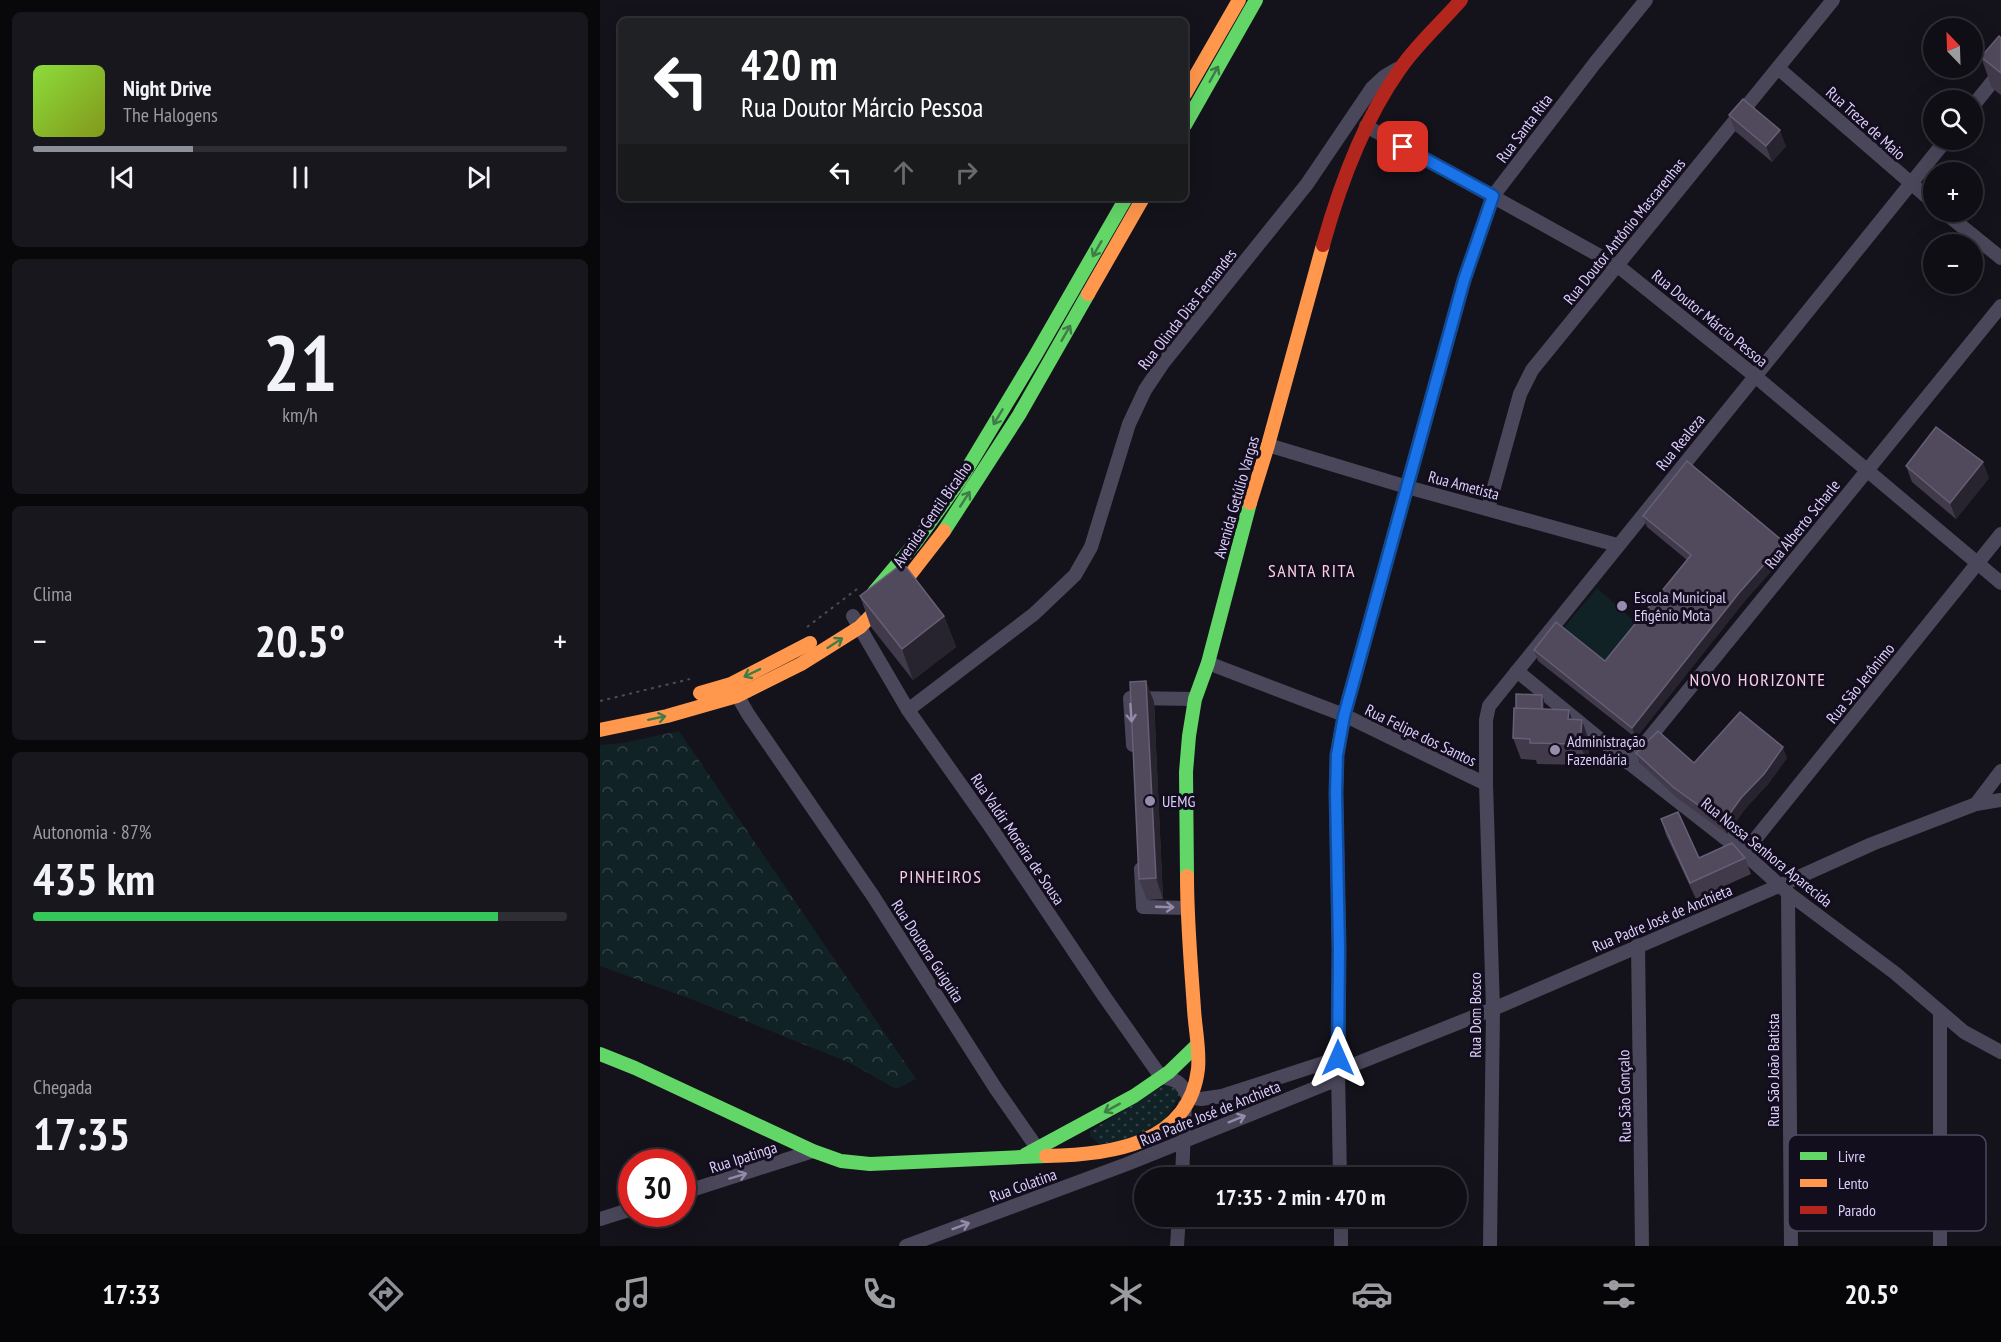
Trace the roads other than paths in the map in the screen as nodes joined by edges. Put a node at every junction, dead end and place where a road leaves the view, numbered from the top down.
1 (1239, 0) edge
2 (1256, 0) edge
3 (1461, 0) edge
4 (1646, 0) edge
5 (1833, 0) edge
6 (1400, 68) junction
7 (1778, 68) junction
8 (2001, 72) edge
9 (1188, 89) edge
10 (1983, 94) edge
11 (1359, 105) junction
12 (1188, 120) edge
13 (1369, 120) junction
14 (1938, 150) edge
15 (1910, 184) junction
16 (1923, 194) edge
17 (1493, 196) junction
18 (1124, 201) edge
19 (1141, 201) edge
20 (1956, 222) edge
21 (2001, 258) edge
22 (1618, 266) junction
23 (2001, 306) edge
24 (1755, 376) junction
25 (1268, 445) junction
26 (1866, 470) junction
27 (1407, 487) junction
28 (1488, 509) junction
29 (2001, 534) edge
30 (1617, 545) junction
31 (1979, 563) junction
32 (2001, 583) edge
33 (860, 613) junction
34 (1208, 663) junction
35 (1517, 671) junction
36 (734, 690) junction
37 (1195, 699) junction
38 (908, 710) junction
39 (1344, 716) junction
40 (600, 717) edge
41 (600, 730) edge
42 (1134, 756) edge
43 (1629, 763) junction
44 (2001, 771) edge
45 (1486, 784) junction
46 (2001, 800) edge
47 (1976, 804) junction
48 (1744, 853) junction
49 (1140, 860) edge
50 (1784, 889) junction
51 (1187, 908) junction
52 (1638, 945) junction
53 (1493, 1010) junction
54 (1940, 1012) junction
55 (1197, 1045) junction
56 (2001, 1052) edge
57 (602, 1056) edge
58 (1338, 1069) junction
59 (1161, 1077) junction
60 (1186, 1100) junction
61 (1082, 1125) junction
62 (1789, 1135) edge
63 (1940, 1135) edge
64 (1183, 1141) junction
65 (813, 1151) junction
66 (1041, 1151) junction
67 (1099, 1153) junction
68 (1127, 1164) junction
69 (1182, 1167) edge
70 (1340, 1167) edge
71 (696, 1189) edge
72 (618, 1213) edge
73 (600, 1219) edge
74 (1178, 1227) edge
75 (1341, 1227) edge
76 (1791, 1231) edge
77 (906, 1246) edge
78 (1177, 1246) edge
79 (1341, 1246) edge
80 (1490, 1246) edge
81 (1642, 1246) edge
82 (1791, 1246) edge

1 - 9 street
12 -> 2 street
3 - 6 street, Avenida Getúlio Vargas
4 - 17 street, Rua Santa Rita
5 - 7 street, Rua Doutor Antônio Mascarenhas
6 - 11 street, Rua Olinda Dias Fernandes
6 - 13 street, Avenida Getúlio Vargas
7 - 15 street, Rua Treze de Maio
7 - 22 street, Rua Doutor Antônio Mascarenhas
8 - 10 street
11 - 13 street, Rua Doutor Márcio Pessoa
11 - 38 street, Rua Olinda Dias Fernandes
13 - 17 street, Rua Doutor Márcio Pessoa
13 - 25 street, Avenida Getúlio Vargas
14 - 15 street, Rua Realeza
15 - 16 street, Rua Treze de Maio
15 - 24 street, Rua Realeza
17 - 22 street, Rua Doutor Márcio Pessoa
17 - 27 street, Rua Santa Rita
18 -> 33 street, Avenida Gentil Bicalho
33 -> 19 street, Avenida Gentil Bicalho
20 - 21 street
22 - 24 street, Rua Doutor Márcio Pessoa
22 - 28 street, Rua Doutor Antônio Mascarenhas
23 - 26 street, Rua Alberto Scharle
24 - 26 street, Rua Doutor Márcio Pessoa
24 - 30 street, Rua Realeza
25 - 27 street, Rua Ametista
25 - 34 street, Avenida Getúlio Vargas
26 - 31 street, Rua Doutor Márcio Pessoa
26 - 43 street, Rua Alberto Scharle
27 - 28 street, Rua Ametista
27 - 39 street, Rua Santa Rita
28 - 30 street, Rua Ametista
29 - 31 street, Rua São Jerônimo
30 - 35 street, Rua Realeza
31 - 32 street, Rua Doutor Márcio Pessoa
31 - 48 street, Rua São Jerônimo
33 - 36 street, Avenida Gentil Bicalho
33 - 38 street, Rua Valdir Moreira de Sousa
34 - 37 street, Avenida Getúlio Vargas
34 - 39 street, Rua Felipe dos Santos
35 - 43 street, Rua Nossa Senhora Aparecida
35 - 45 street, Rua Realeza
36 - 40 street, Avenida Gentil Bicalho
41 -> 36 street, Avenida Gentil Bicalho
36 - 66 street, Rua Doutora Guiguita
37 -> 42 street
37 - 51 street, Avenida Getúlio Vargas
38 - 59 street, Rua Valdir Moreira de Sousa
39 - 45 street, Rua Felipe dos Santos
39 - 58 street, Rua Santa Rita
43 - 48 street, Rua Nossa Senhora Aparecida
44 - 47 street
45 - 53 street, Rua Dom Bosco
46 - 47 street, Rua Padre José de Anchieta
47 - 50 street, Rua Padre José de Anchieta
48 - 50 street, Rua Nossa Senhora Aparecida
49 -> 51 street
50 - 52 street, Rua Padre José de Anchieta
50 - 54 street, Rua Nossa Senhora Aparecida
50 - 62 street, Rua São João Batista
51 - 55 street, Avenida Getúlio Vargas
52 - 53 street, Rua Padre José de Anchieta
52 - 81 street, Rua São Gonçalo
53 - 58 street, Rua Padre José de Anchieta
53 - 80 street, Rua Dom Bosco
54 - 56 street, Rua Nossa Senhora Aparecida
54 - 63 street
55 - 59 street
55 - 60 street, Avenida Getúlio Vargas
57 - 65 street
58 - 60 street, Rua Padre José de Anchieta
64 -> 58 street, Rua Padre José de Anchieta
58 - 70 street, Rua Santa Rita
59 - 60 street
59 -> 61 street
60 - 64 street
60 - 67 street
61 - 66 street
61 - 67 street
64 - 68 street, Rua Padre José de Anchieta
64 - 69 street
65 - 66 street
71 -> 65 street, Rua Ipatinga
66 - 67 street
67 - 68 street
77 -> 68 street, Rua Colatina
72 - 73 street
74 - 78 street
75 - 79 street
76 - 82 street, Rua São João Batista

